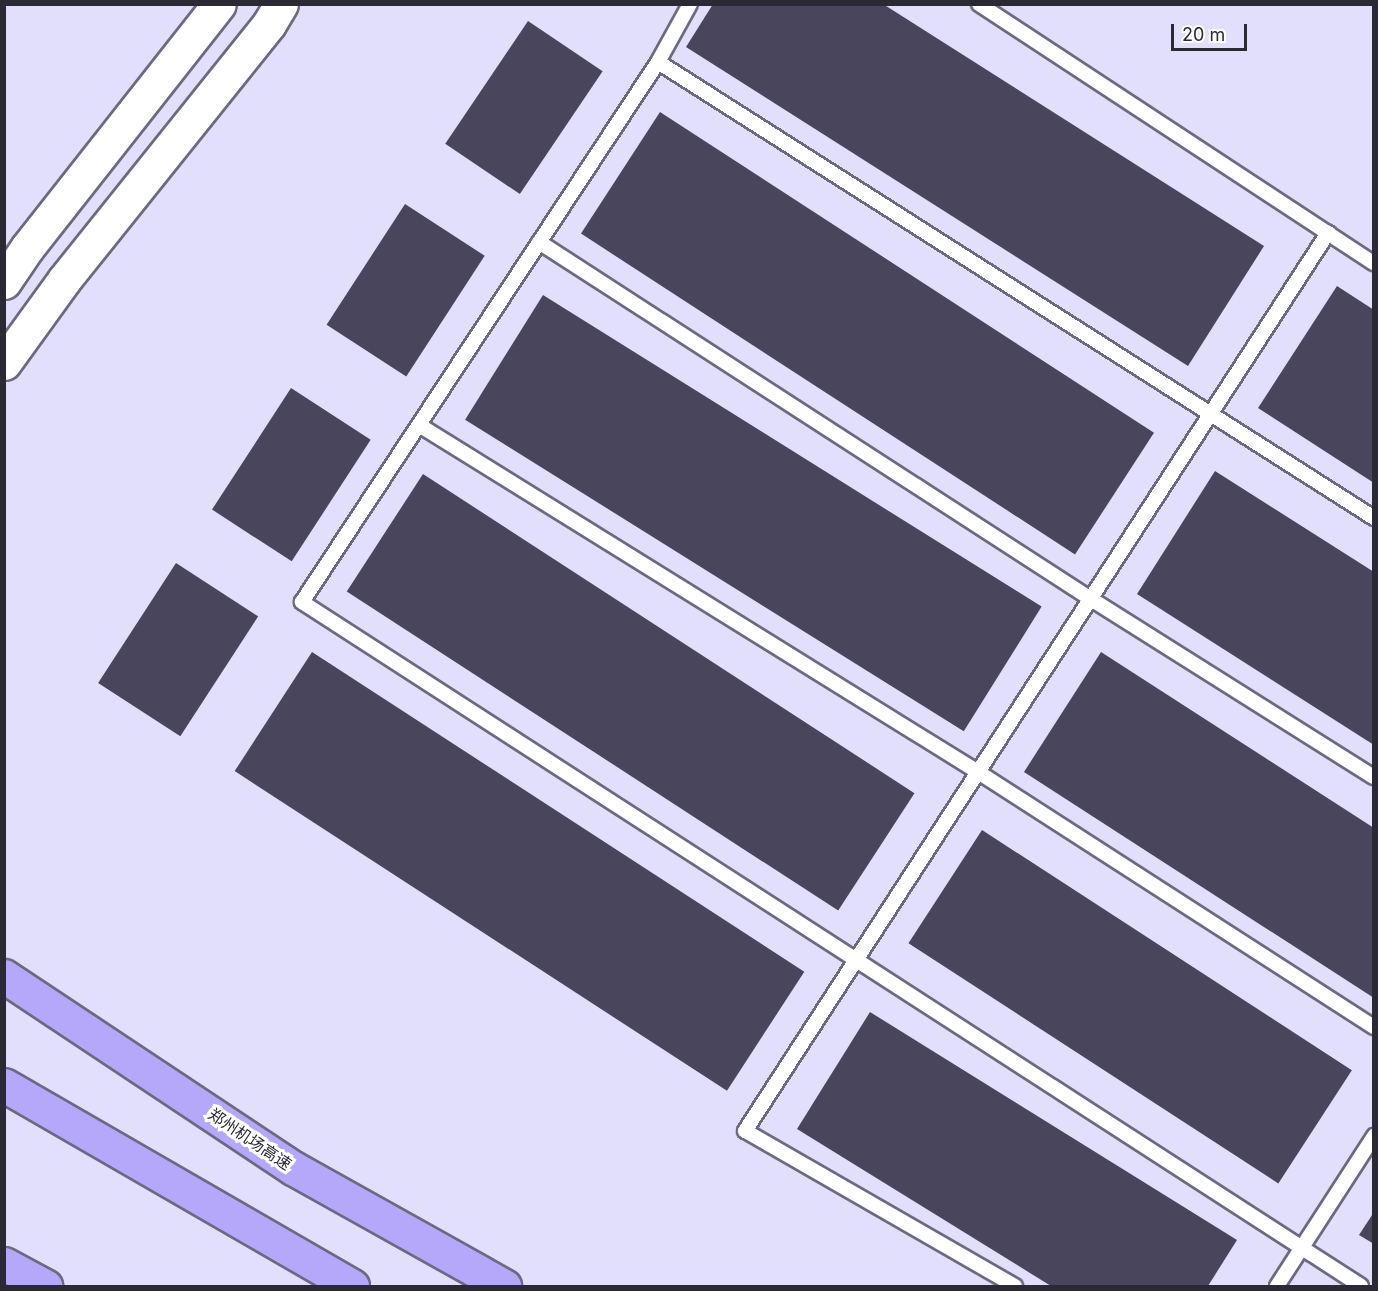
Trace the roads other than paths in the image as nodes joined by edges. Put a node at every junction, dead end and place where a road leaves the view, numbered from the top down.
1 (219, 4) edge
2 (281, 4) edge
3 (690, 4) edge
4 (979, 4) edge
5 (658, 62) junction
6 (1328, 233) junction
7 (539, 242) junction
8 (1374, 263) edge
9 (4, 282) edge
10 (4, 363) edge
11 (1211, 414) junction
12 (419, 425) junction
13 (1374, 518) edge
14 (1091, 598) junction
15 (978, 772) junction
16 (1374, 777) edge
17 (856, 960) junction
18 (4, 976) edge
19 (1374, 1027) edge
20 (4, 1085) edge
21 (1374, 1136) edge
22 (1302, 1248) junction
23 (4, 1264) edge
24 (45, 1287) edge
25 (352, 1287) edge
26 (504, 1287) edge
27 (1015, 1287) edge
28 (1276, 1287) edge
29 (1361, 1287) edge

1 - 9 street
2 - 10 street
3 - 5 lane
4 - 6 lane
5 - 7 lane
5 - 11 lane
6 - 8 lane
6 - 11 lane
7 - 12 lane
7 - 14 lane
11 - 13 lane
11 - 14 lane
12 - 15 lane
12 - 17 lane
14 - 15 lane
14 - 16 lane
15 - 17 lane
15 - 19 lane
17 - 22 lane
17 - 27 lane
18 - 26 highway, 郑州机场高速
20 - 25 highway
21 - 22 lane
22 - 28 lane
22 - 29 lane
23 - 24 highway

